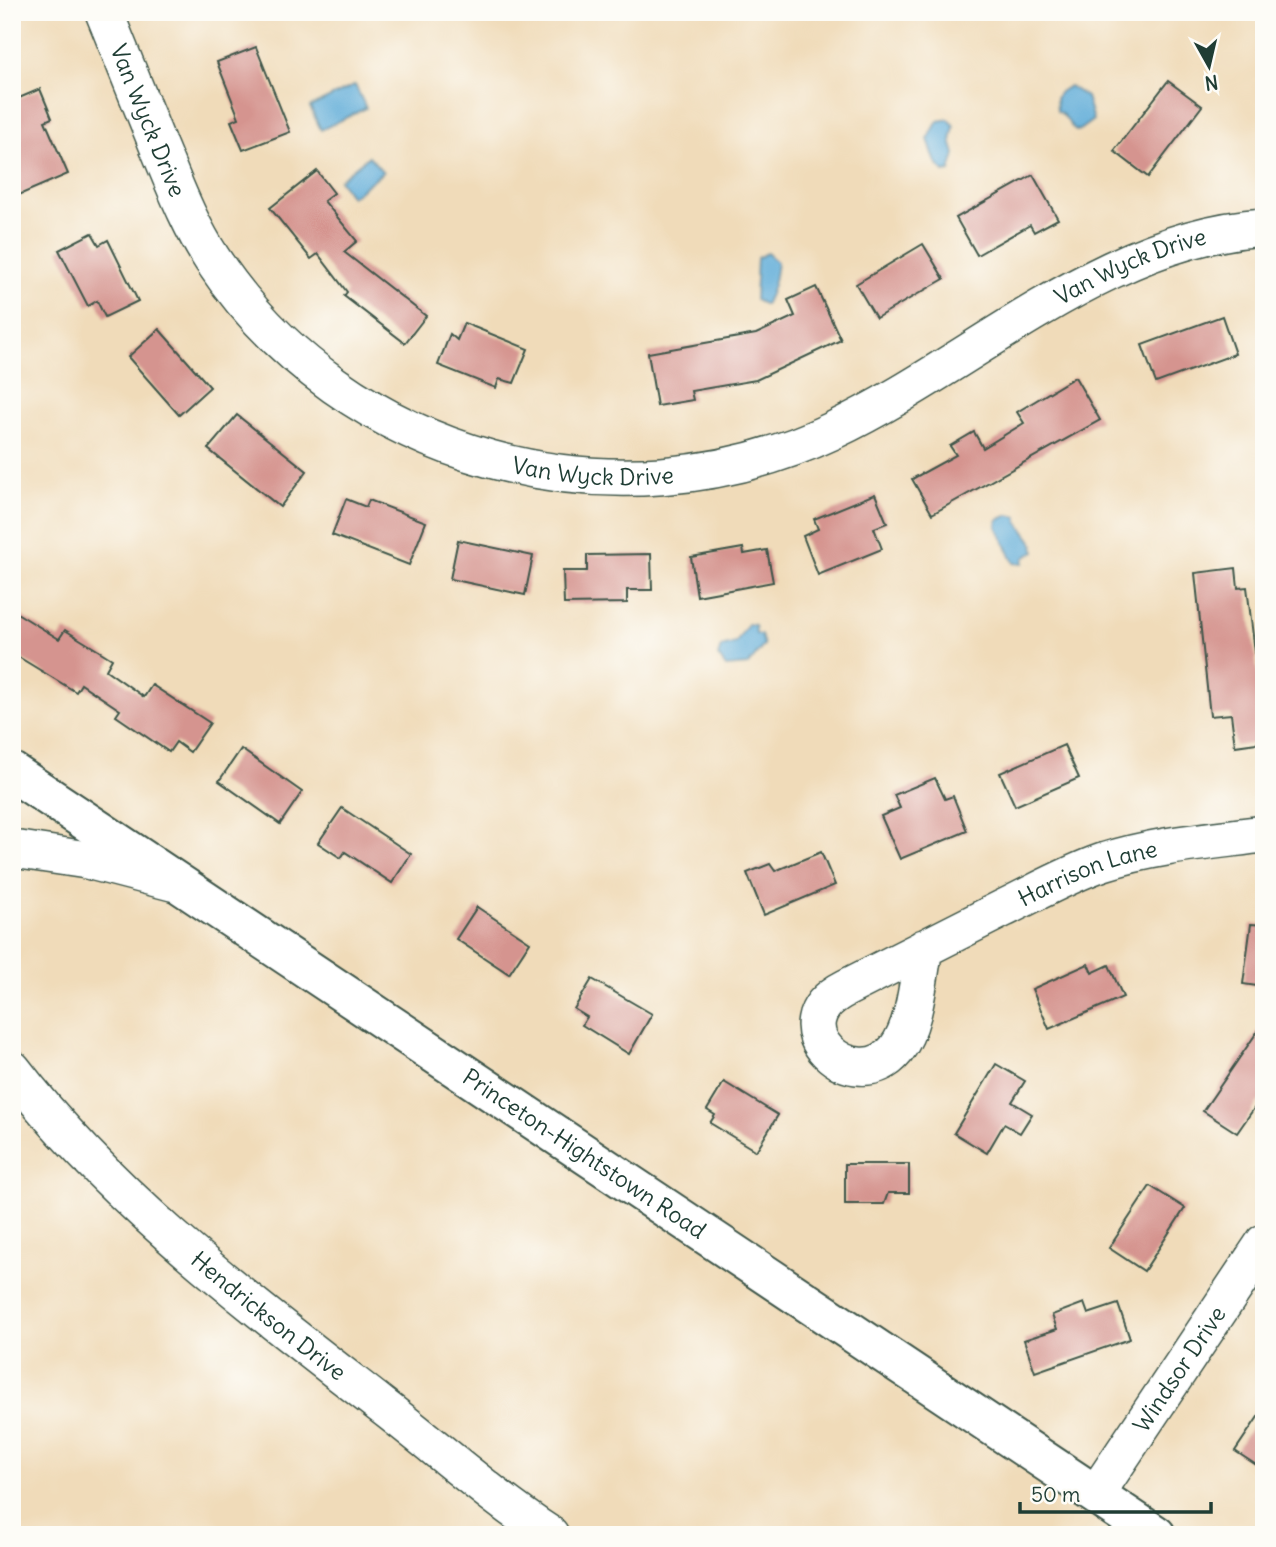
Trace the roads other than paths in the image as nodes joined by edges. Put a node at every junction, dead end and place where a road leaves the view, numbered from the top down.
1 (104, 12) edge
2 (1264, 227) edge
3 (13, 773) edge
4 (1264, 834) edge
5 (12, 852) edge
6 (173, 882) junction
7 (924, 948) dead end
8 (12, 1069) edge
9 (1264, 1243) edge
10 (1096, 1494) junction
11 (550, 1535) edge
12 (1156, 1535) edge

1 - 2 street, Van Wyck Drive
3 - 6 main road, Princeton-Hightstown Road
4 - 7 street, Harrison Lane
5 - 6 street
6 - 10 main road, Princeton-Hightstown Road
8 - 11 street, Hendrickson Drive
9 - 10 street, Windsor Drive
10 - 12 main road, Princeton-Hightstown Road

